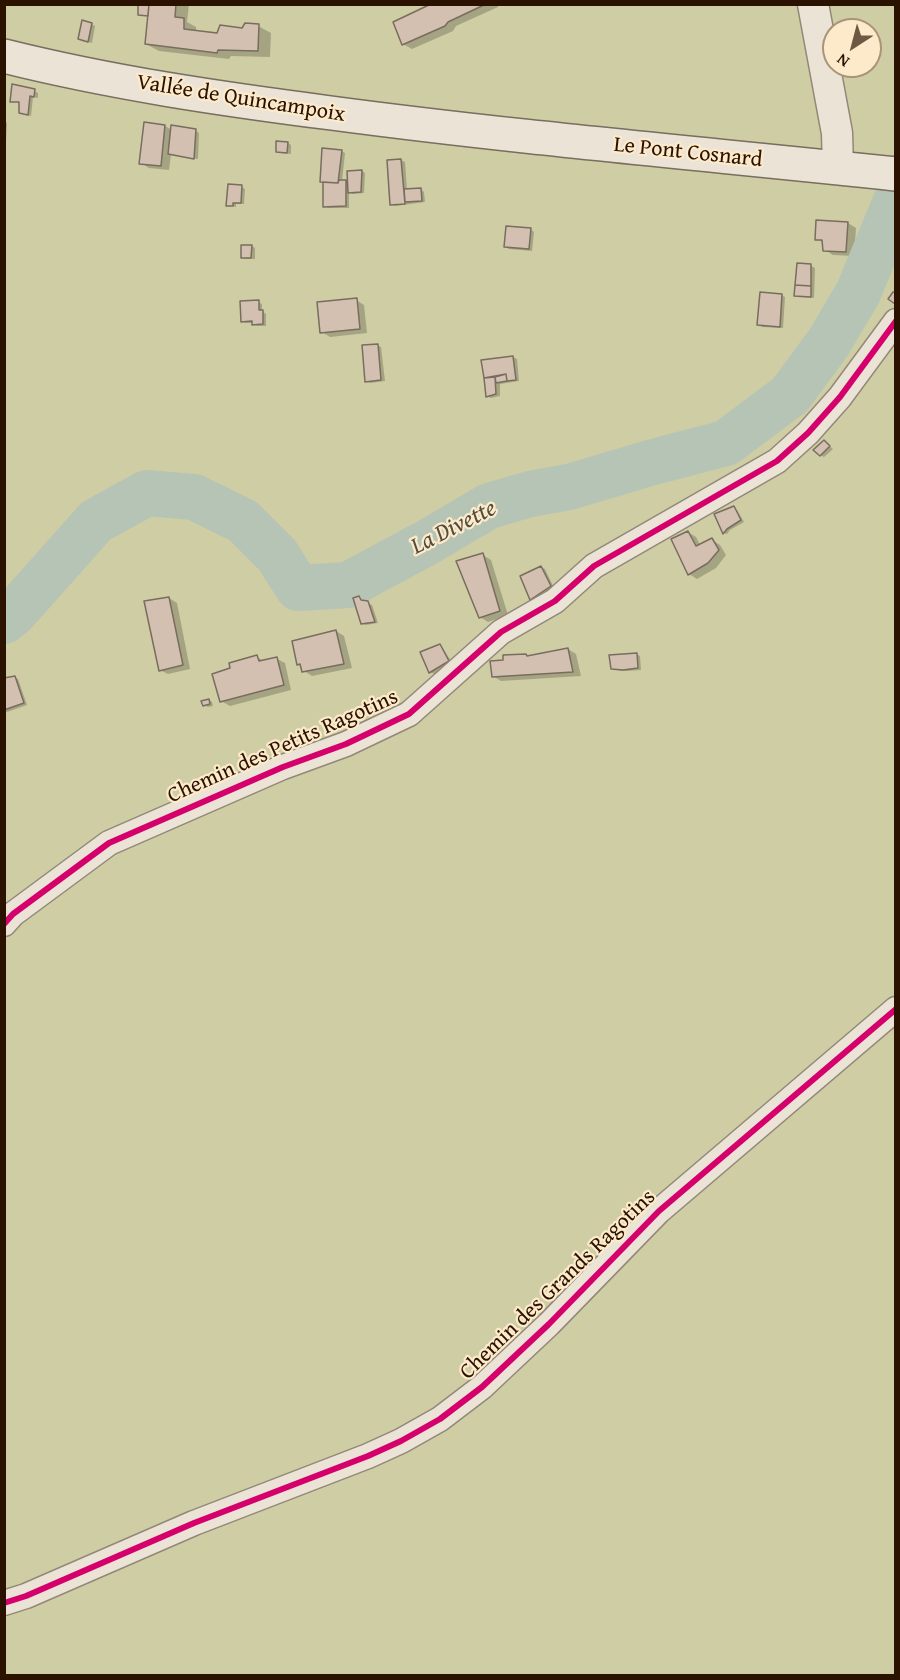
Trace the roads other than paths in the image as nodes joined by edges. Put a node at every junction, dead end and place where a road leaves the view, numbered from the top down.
1 (813, 4) edge
2 (4, 56) edge
3 (480, 132) joint
4 (838, 168) junction
5 (893, 174) edge
6 (896, 321) edge
7 (4, 924) edge
8 (896, 1009) edge
9 (4, 1603) edge

1 - 4 street
2 - 3 main road, Vallée de Quincampoix
3 - 4 main road, Le Pont Cosnard
4 - 5 main road, Le Pont Cosnard
6 - 7 street, Chemin des Petits Ragotins
8 - 9 street, Chemin des Grands Ragotins

